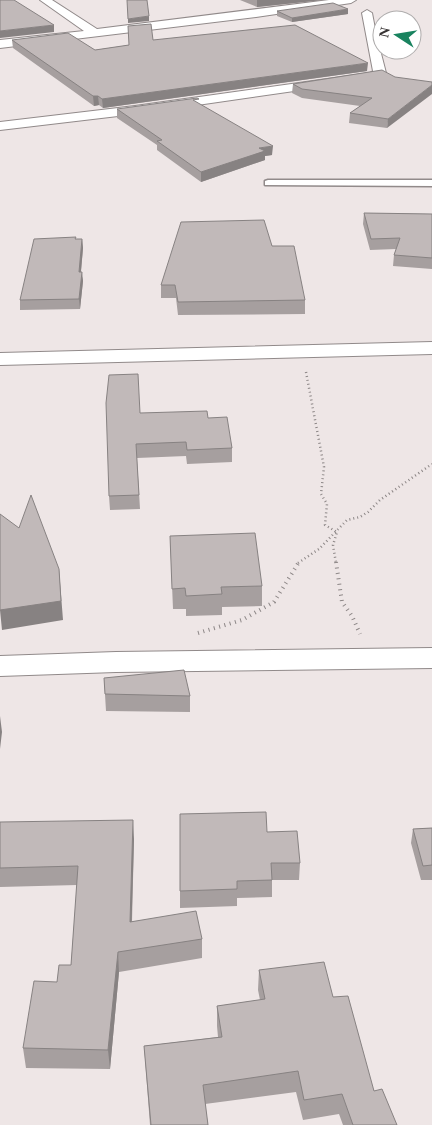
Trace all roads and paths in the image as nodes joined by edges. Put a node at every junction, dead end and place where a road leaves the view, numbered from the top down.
1 (45, 0) edge
2 (351, 0) edge
3 (368, 14) dead end
4 (95, 33) junction
5 (0, 44) edge
6 (0, 126) edge
7 (268, 183) dead end
8 (432, 184) edge
9 (432, 348) edge
10 (305, 352) junction
11 (0, 359) edge
12 (432, 464) edge
13 (337, 532) junction
14 (194, 635) dead end
15 (432, 658) edge
16 (354, 659) junction
17 (0, 666) edge

1 - 4 street
2 - 4 street
3 - 6 street
4 - 5 street
7 - 8 lane
9 - 10 street
10 - 11 street
10 - 13 path
12 - 13 path
13 - 14 path
13 - 16 path
15 - 16 street
16 - 17 street

